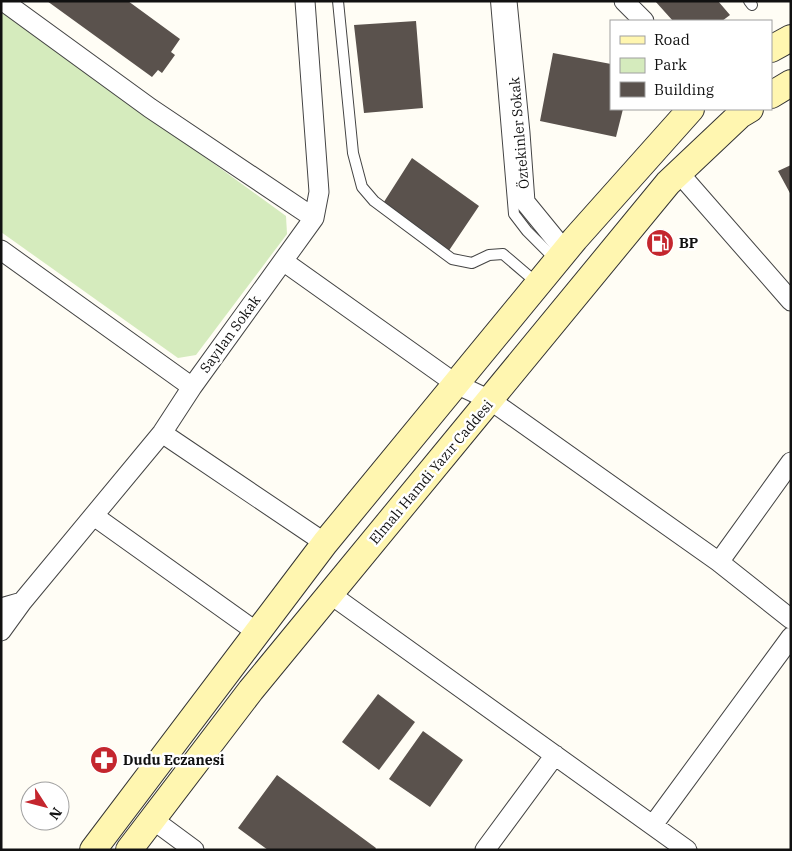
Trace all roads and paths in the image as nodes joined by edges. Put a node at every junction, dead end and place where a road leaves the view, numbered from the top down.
1 (305, 1) edge
2 (338, 1) edge
3 (496, 1) edge
4 (507, 1) edge
5 (624, 1) edge
6 (5, 2) edge
7 (643, 20) edge
8 (791, 38) edge
9 (772, 48) edge
10 (791, 83) edge
11 (772, 94) edge
12 (690, 110) edge
13 (748, 110) edge
14 (679, 173) junction
15 (314, 218) junction
16 (1, 250) edge
17 (561, 256) junction
18 (283, 262) junction
19 (538, 284) junction
20 (791, 301) edge
21 (456, 384) junction
22 (192, 387) junction
23 (490, 400) junction
24 (162, 433) junction
25 (791, 462) edge
26 (94, 516) junction
27 (325, 543) junction
28 (719, 562) junction
29 (330, 594) junction
30 (22, 602) junction
31 (1, 608) edge
32 (791, 619) edge
33 (1, 631) edge
34 (258, 633) junction
35 (791, 637) edge
36 (555, 756) junction
37 (152, 819) junction
38 (653, 826) junction
39 (93, 850) edge
40 (129, 850) edge
41 (194, 850) edge
42 (485, 850) edge
43 (686, 850) edge

1 - 15 street, Sayılan Sokak
2 - 19 lane
3 - 17 lane
4 - 17 street, Öztekinler Sokak
5 - 7 street
6 - 15 street
8 - 9 main road
10 - 11 main road
12 - 17 main road
13 - 14 main road, Elmalı Hamdi Yazır Caddesi
14 - 20 street
14 - 23 main road, Elmalı Hamdi Yazır Caddesi
15 - 18 street, Sayılan Sokak
16 - 22 street
17 - 19 main road
18 - 21 street
18 - 22 street, Sayılan Sokak
19 - 21 main road
21 - 23 street
21 - 27 main road
22 - 24 street, Sayılan Sokak
23 - 28 street
23 - 29 main road, Elmalı Hamdi Yazır Caddesi
24 - 26 street, Sayılan Sokak
24 - 27 street
25 - 28 street
26 - 30 street, Sayılan Sokak
26 - 34 street
27 - 34 main road
28 - 32 street
29 - 36 street
29 - 37 main road, Elmalı Hamdi Yazır Caddesi
30 - 31 street
30 - 33 street, Sayılan Sokak
34 - 39 main road
35 - 38 street
36 - 38 street
36 - 42 street
37 - 40 main road, Elmalı Hamdi Yazır Caddesi
37 - 41 street
38 - 43 street

